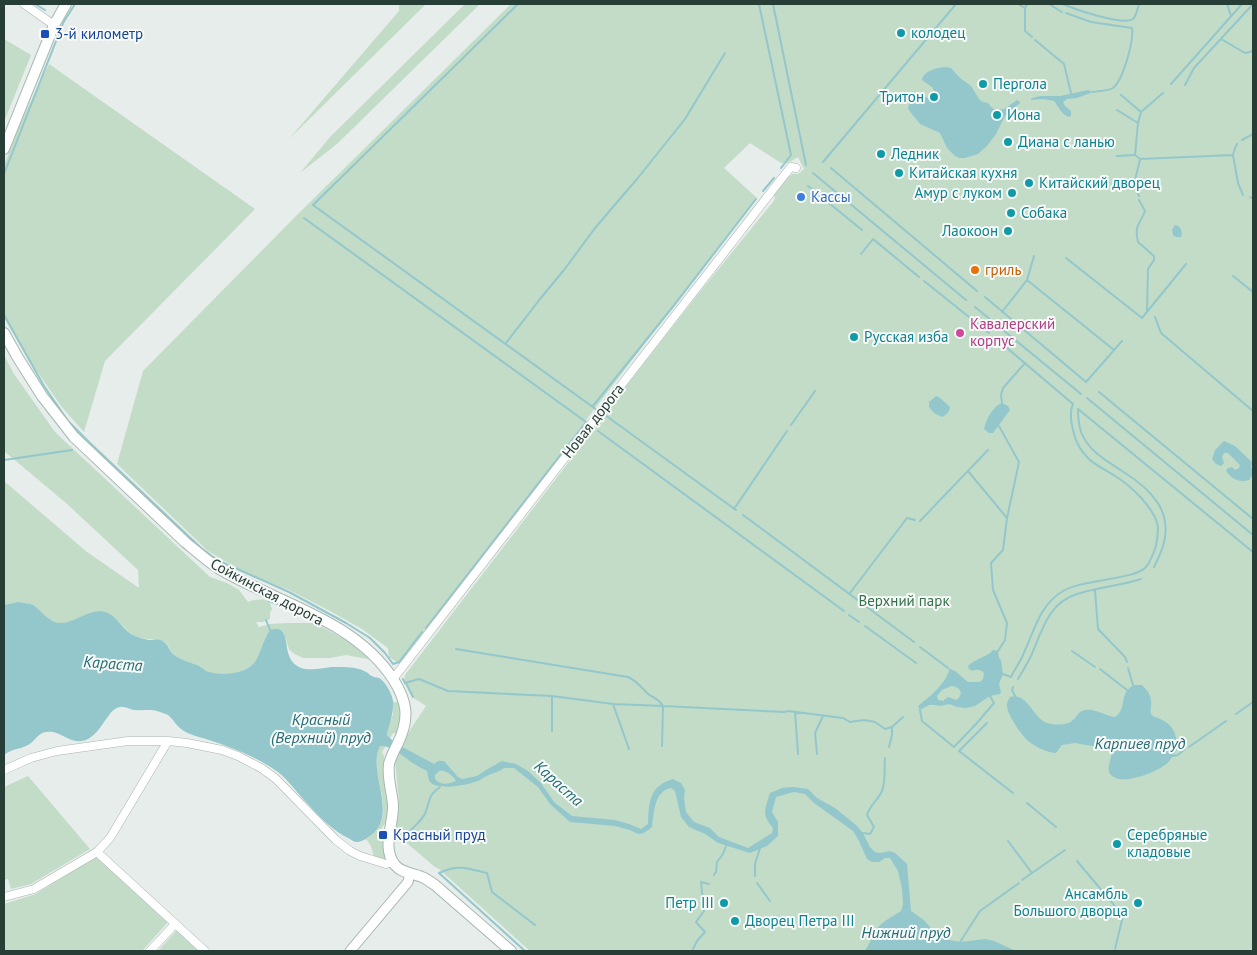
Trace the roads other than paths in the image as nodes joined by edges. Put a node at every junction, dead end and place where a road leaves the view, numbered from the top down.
1 (24, 4) edge
2 (66, 4) edge
3 (54, 25) junction
4 (4, 149) edge
5 (796, 168) dead end
6 (4, 333) edge
7 (393, 679) junction
8 (168, 741) junction
9 (4, 770) edge
10 (97, 852) junction
11 (393, 862) junction
12 (410, 873) junction
13 (4, 897) edge
14 (175, 924) junction
15 (150, 951) edge
16 (205, 951) edge
17 (350, 951) edge
18 (511, 951) edge

1 - 3 street
2 - 3 main road
3 - 4 main road
5 - 7 street, Новая дорога
6 - 7 main road, Сойкинская дорога
7 - 11 main road, Сойкинская дорога
8 - 9 street
8 - 10 street
8 - 11 street
10 - 13 street
10 - 14 street
11 - 12 main road
12 - 17 street
12 - 18 main road
14 - 15 street
14 - 16 street

